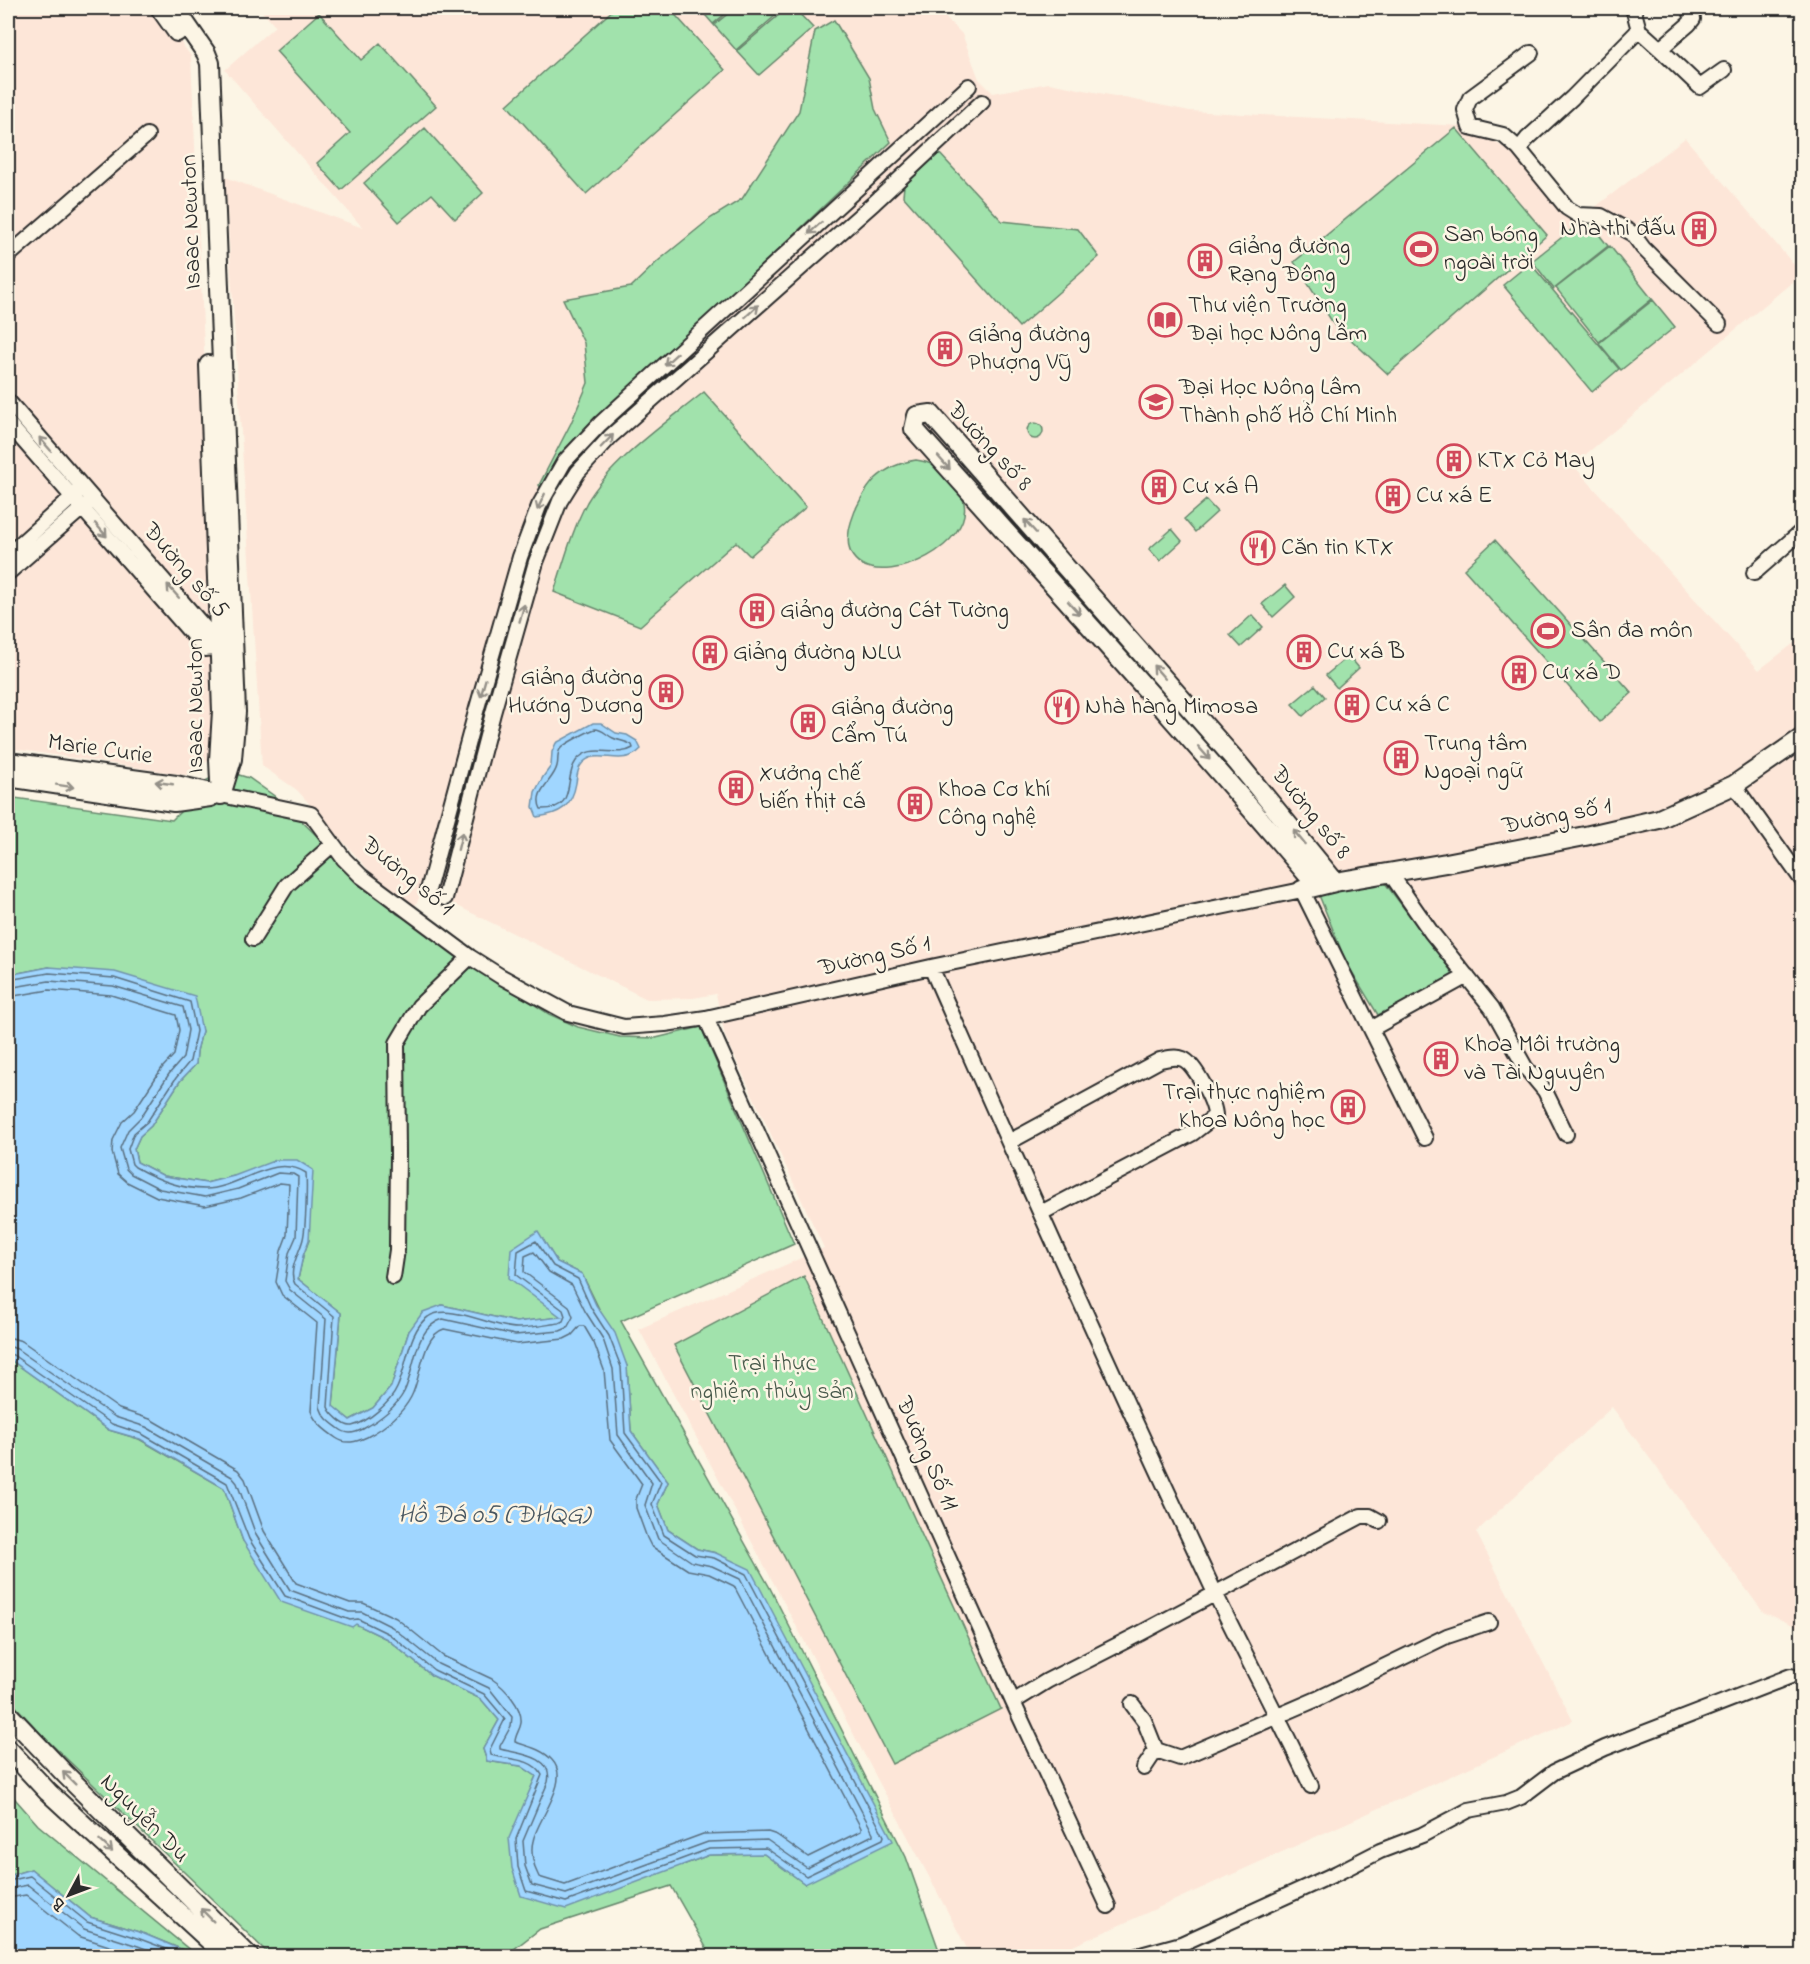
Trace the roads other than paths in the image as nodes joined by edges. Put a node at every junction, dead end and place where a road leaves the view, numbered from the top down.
1 (160, 8) edge
2 (175, 8) edge
3 (1633, 8) edge
4 (1689, 8) edge
5 (1640, 30) junction
6 (1660, 49) junction
7 (1531, 53) dead end
8 (1724, 70) dead end
9 (969, 86) dead end
10 (982, 102) dead end
11 (147, 135) dead end
12 (1519, 149) junction
13 (859, 189) junction
14 (874, 203) junction
15 (8, 256) edge
16 (1719, 324) dead end
17 (8, 401) edge
18 (8, 423) edge
19 (78, 492) junction
20 (87, 504) junction
21 (1803, 531) edge
22 (8, 555) edge
23 (8, 573) edge
24 (1754, 573) dead end
25 (1136, 646) junction
26 (1122, 660) junction
27 (1803, 738) edge
28 (8, 762) edge
29 (1237, 762) junction
30 (1224, 776) junction
31 (8, 777) edge
32 (1734, 785) junction
33 (221, 795) junction
34 (333, 844) junction
35 (1390, 873) junction
36 (1803, 880) edge
37 (1335, 882) junction
38 (1310, 888) junction
39 (428, 890) dead end
40 (445, 898) dead end
41 (253, 939) dead end
42 (470, 957) junction
43 (931, 967) junction
44 (1467, 976) junction
45 (706, 1018) junction
46 (1371, 1029) junction
47 (1566, 1134) dead end
48 (1425, 1138) dead end
49 (1009, 1142) junction
50 (1041, 1213) junction
51 (393, 1277) dead end
52 (1379, 1521) dead end
53 (1215, 1593) junction
54 (1489, 1622) dead end
55 (1791, 1676) dead end
56 (1013, 1702) junction
57 (1132, 1704) dead end
58 (8, 1714) edge
59 (1278, 1716) junction
60 (8, 1749) edge
61 (1156, 1750) junction
62 (1144, 1768) dead end
63 (1311, 1786) dead end
64 (1108, 1906) dead end
65 (226, 1956) edge
66 (249, 1956) edge
67 (1137, 1956) edge

1 - 33 street, Isaac Newton
2 - 33 street, Isaac Newton
3 - 5 street
4 - 6 street
5 - 6 street
5 - 12 street
6 - 8 street
7 - 12 street
9 - 13 street
10 - 14 street
11 - 15 street
12 - 16 street
13 - 14 street
13 -> 39 street
40 -> 14 street
19 -> 17 street, Đường số 5
18 - 19 street, Đường số 5
19 - 20 street, Đường số 5
19 - 22 street
20 -> 20 street, Đường số 5
20 - 23 street
21 - 24 street
25 - 26 street
25 -> 26 street, Đường số 8
29 -> 25 street, Đường số 8
26 -> 30 street, Đường số 8
27 - 32 street, Đường số 1
33 -> 28 street, Marie Curie
29 - 30 street
37 -> 29 street, Đường số 8
30 - 38 street, Đường số 8
31 -> 33 street, Marie Curie
32 - 35 street, Đường số 1
32 - 36 street
33 - 34 street, Đường số 1
34 - 41 street
34 - 42 street, Đường số 1
35 - 37 street, Đường số 1
35 - 44 street
37 - 38 street, Đường số 1
38 - 43 street, Đường Số 1
38 - 46 street
42 - 45 street, Đường Số 1
42 - 51 street
43 - 45 street, Đường Số 1
43 - 49 street
44 - 46 street
44 - 47 street
45 - 56 street, Đường Số 11
46 - 48 street
49 - 50 street
49 - 50 street
50 - 53 street
52 - 53 street
53 - 56 street
53 - 59 street
54 - 59 street
55 - 67 street
56 - 64 street, Đường Số 11
57 - 61 street
66 -> 58 street, Nguyễn Du
59 - 61 street
59 - 63 street
60 -> 65 street, Nguyễn Du
61 - 62 street

